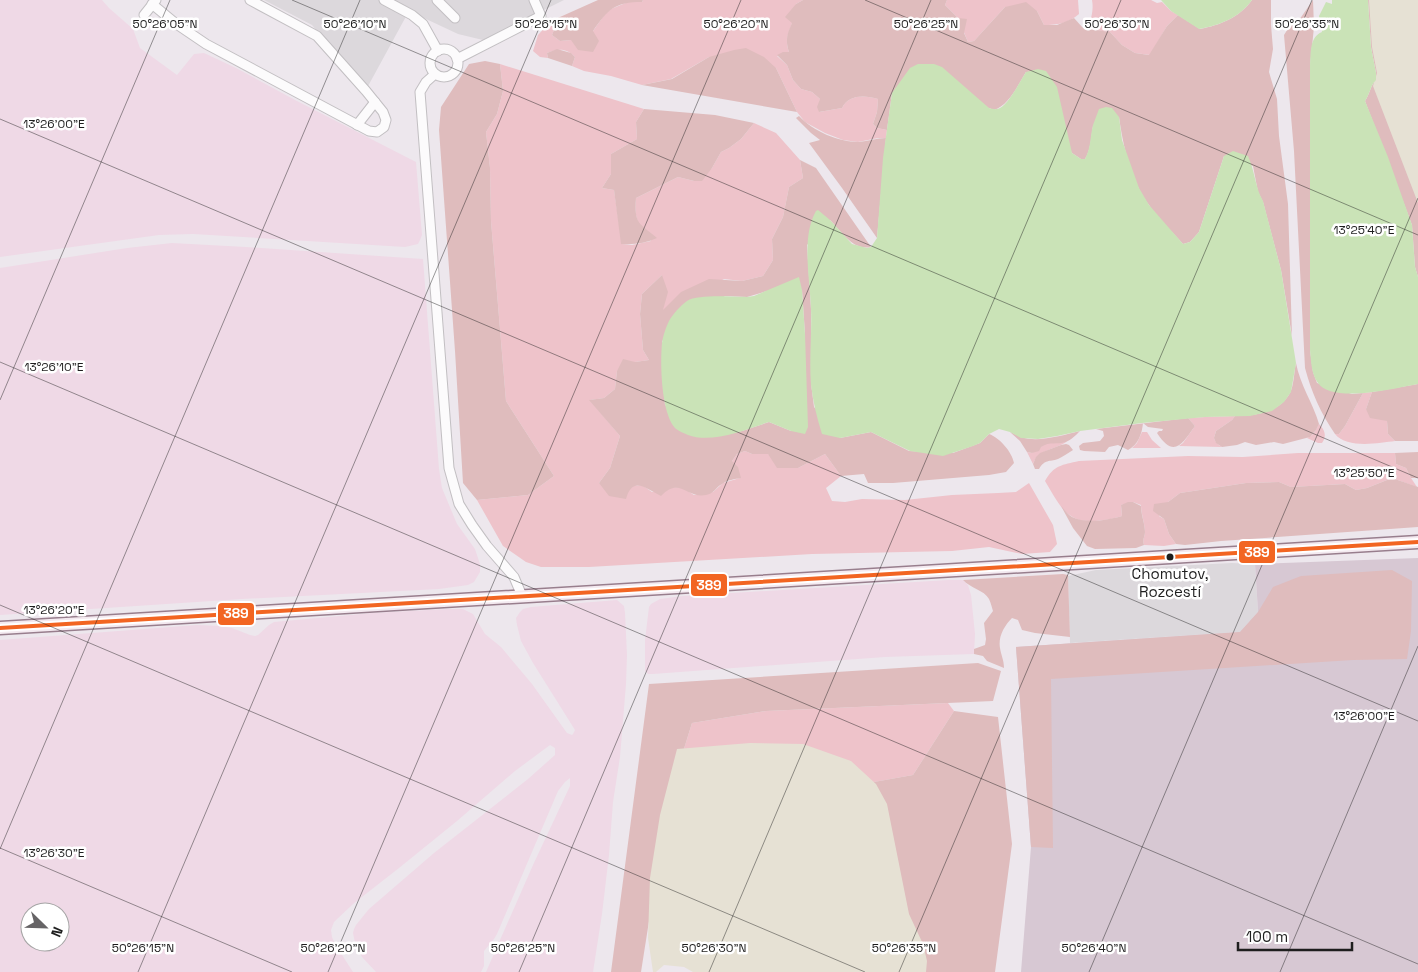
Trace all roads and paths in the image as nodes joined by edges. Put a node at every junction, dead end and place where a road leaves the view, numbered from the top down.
1 (250, 0) edge
2 (384, 0) edge
3 (437, 0) edge
4 (534, 0) edge
5 (154, 2) edge
6 (144, 15) dead end
7 (455, 18) dead end
8 (438, 51) junction
9 (457, 59) junction
10 (435, 74) junction
11 (375, 102) junction
12 (357, 125) junction
13 (1418, 542) edge
14 (522, 596) junction
15 (0, 628) edge

1 - 11 street
2 - 8 street
3 - 7 street
4 - 9 street
5 - 6 street
5 - 12 street
8 - 9 street
8 - 10 street
9 - 10 street
10 - 14 street
11 - 12 street
11 - 12 street
13 - 14 main road
14 - 15 main road

